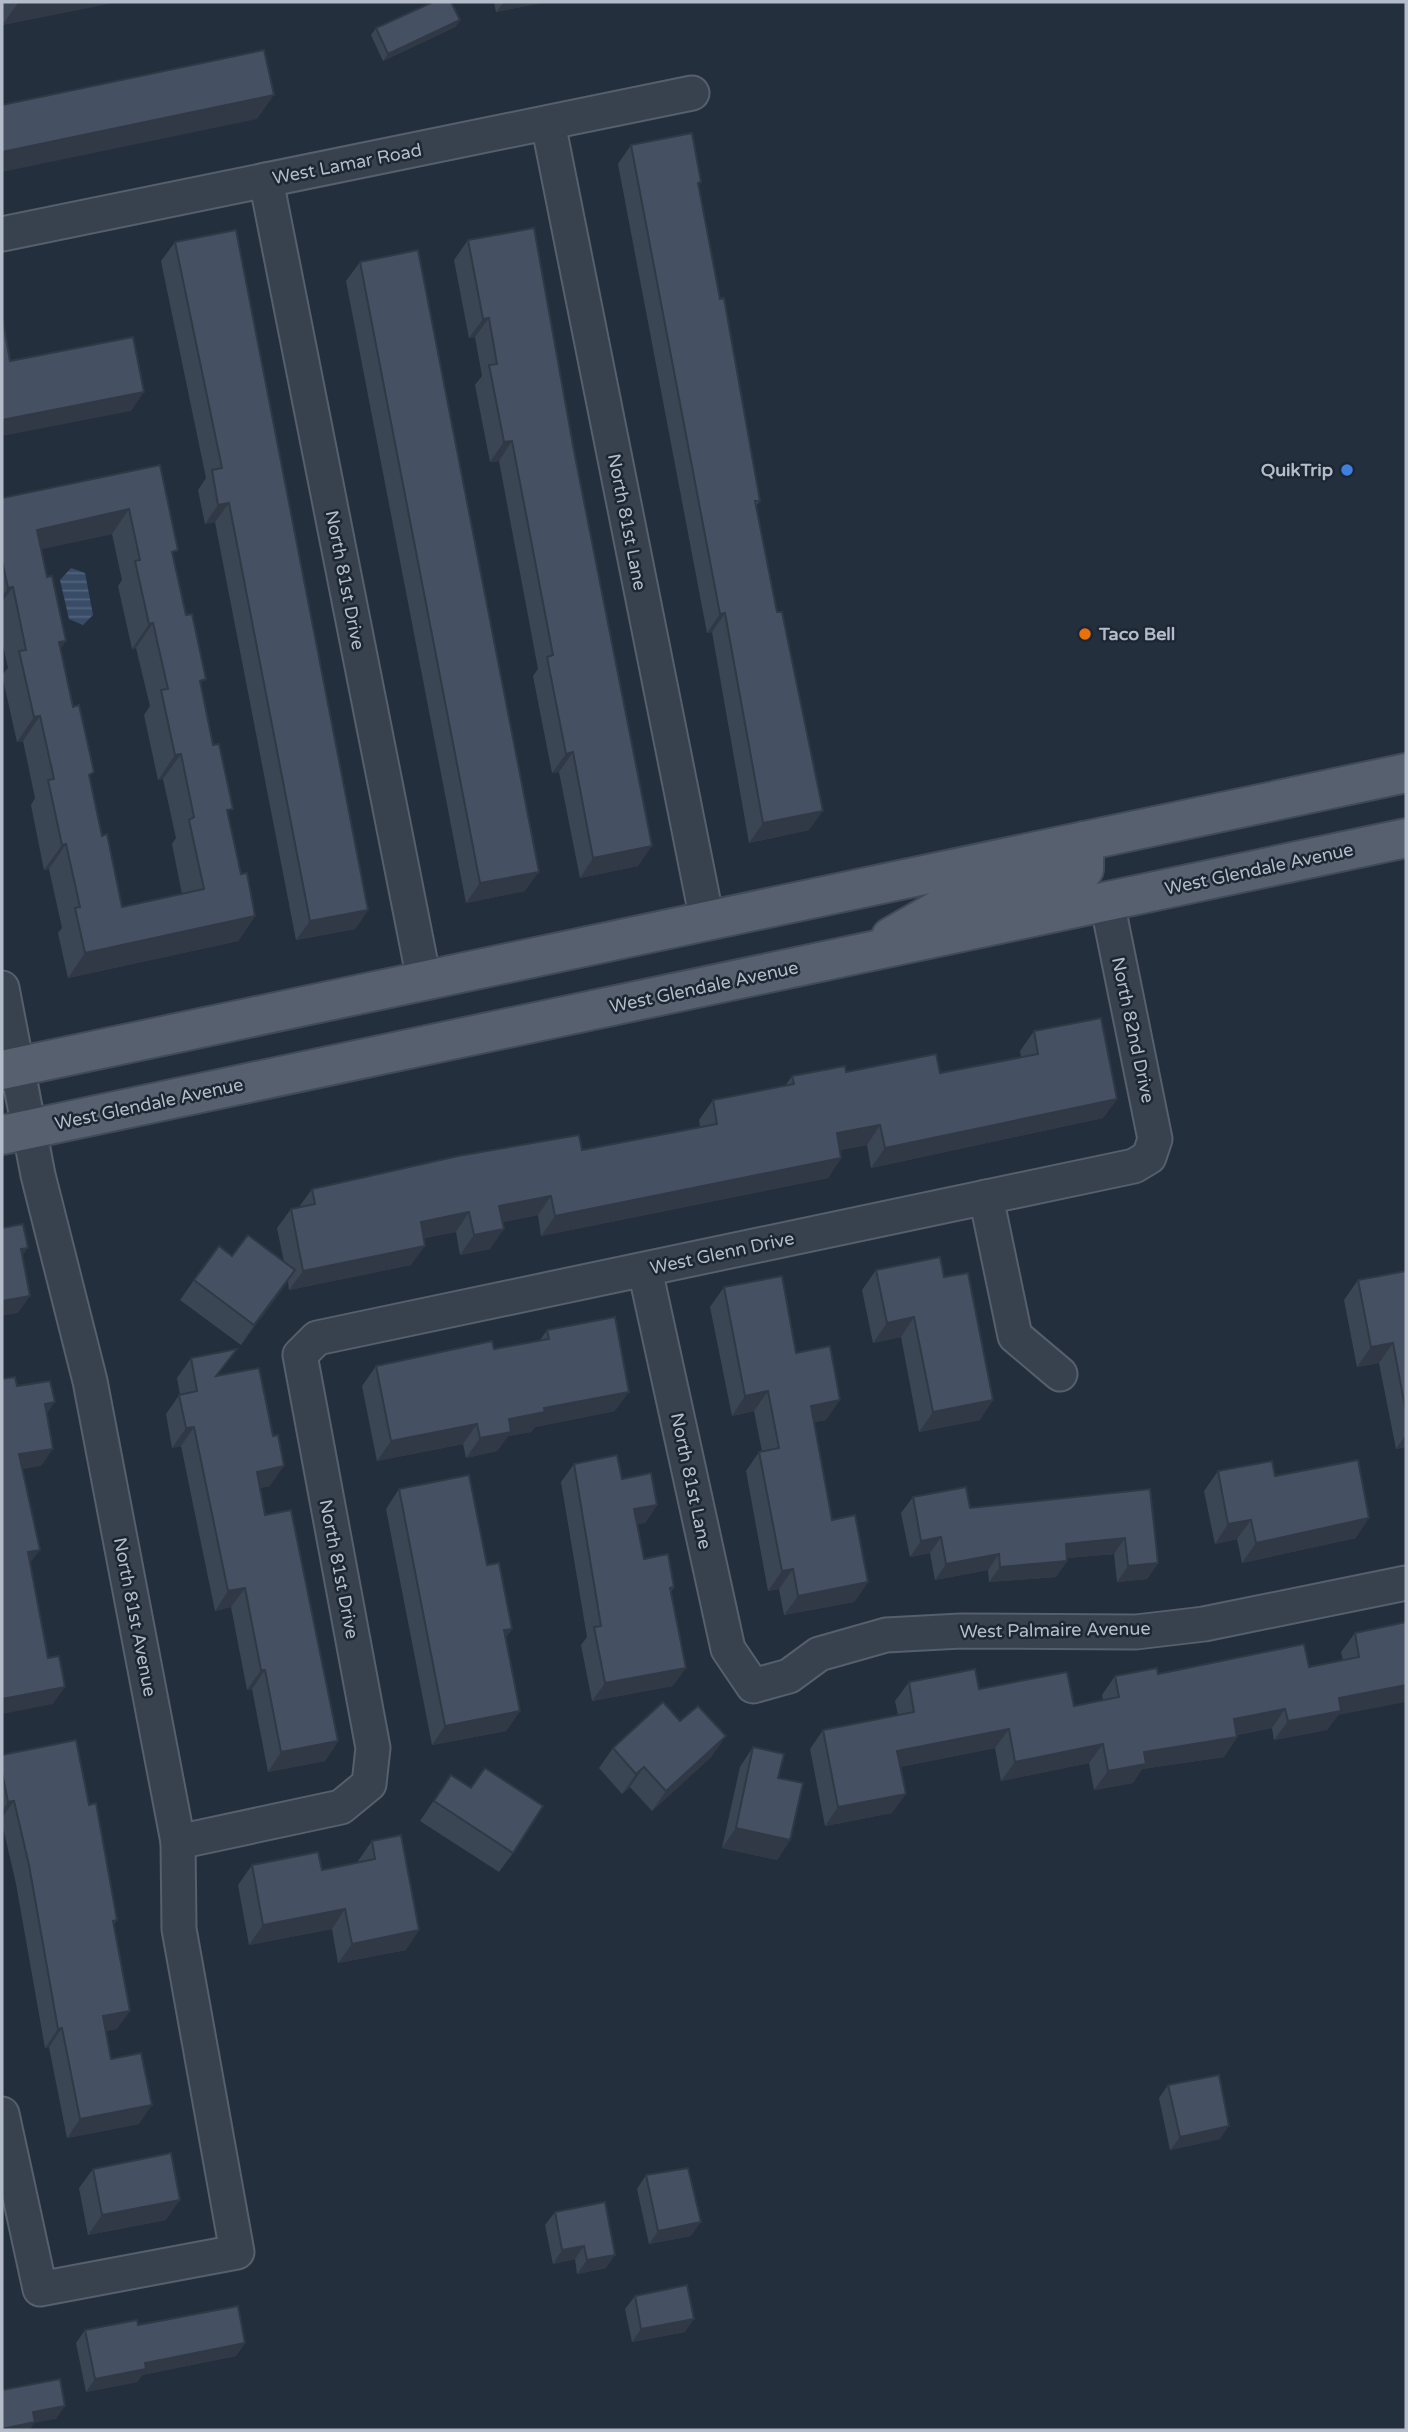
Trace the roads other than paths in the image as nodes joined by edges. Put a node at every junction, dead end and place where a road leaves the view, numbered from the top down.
1 (692, 93) dead end
2 (548, 123) junction
3 (266, 180) junction
4 (2, 234) edge
5 (1406, 773) edge
6 (1406, 838) edge
7 (1084, 841) junction
8 (1107, 902) junction
9 (707, 920) junction
10 (862, 954) junction
11 (424, 980) junction
12 (2, 988) edge
13 (10, 1068) edge
14 (16, 1132) edge
15 (1149, 1157) joint
16 (986, 1197) junction
17 (645, 1270) junction
18 (300, 1355) joint
19 (1060, 1374) dead end
20 (1406, 1583) edge
21 (753, 1686) joint
22 (178, 1842) junction
23 (2, 2114) edge

1 - 2 street, West Lamar Road
2 - 3 street, West Lamar Road
2 - 9 street, North 81st Lane
3 - 4 street, West Lamar Road
3 - 11 street, North 81st Drive
5 - 7 main road
6 - 8 main road, West Glendale Avenue
7 - 9 main road
7 - 10 main road
8 - 10 main road, West Glendale Avenue
8 - 15 street, North 82nd Drive
9 - 11 main road
10 - 14 main road, West Glendale Avenue
11 - 13 main road
12 - 13 street, North 81st Avenue
13 - 14 street, North 81st Avenue
14 - 22 street, North 81st Avenue
15 - 16 street, West Glenn Drive
16 - 17 street, West Glenn Drive
16 - 19 street
17 - 18 street, West Glenn Drive
17 - 21 street, North 81st Lane
18 - 22 street, North 81st Drive
20 - 21 street, West Palmaire Avenue
22 - 23 street, North 81st Avenue

